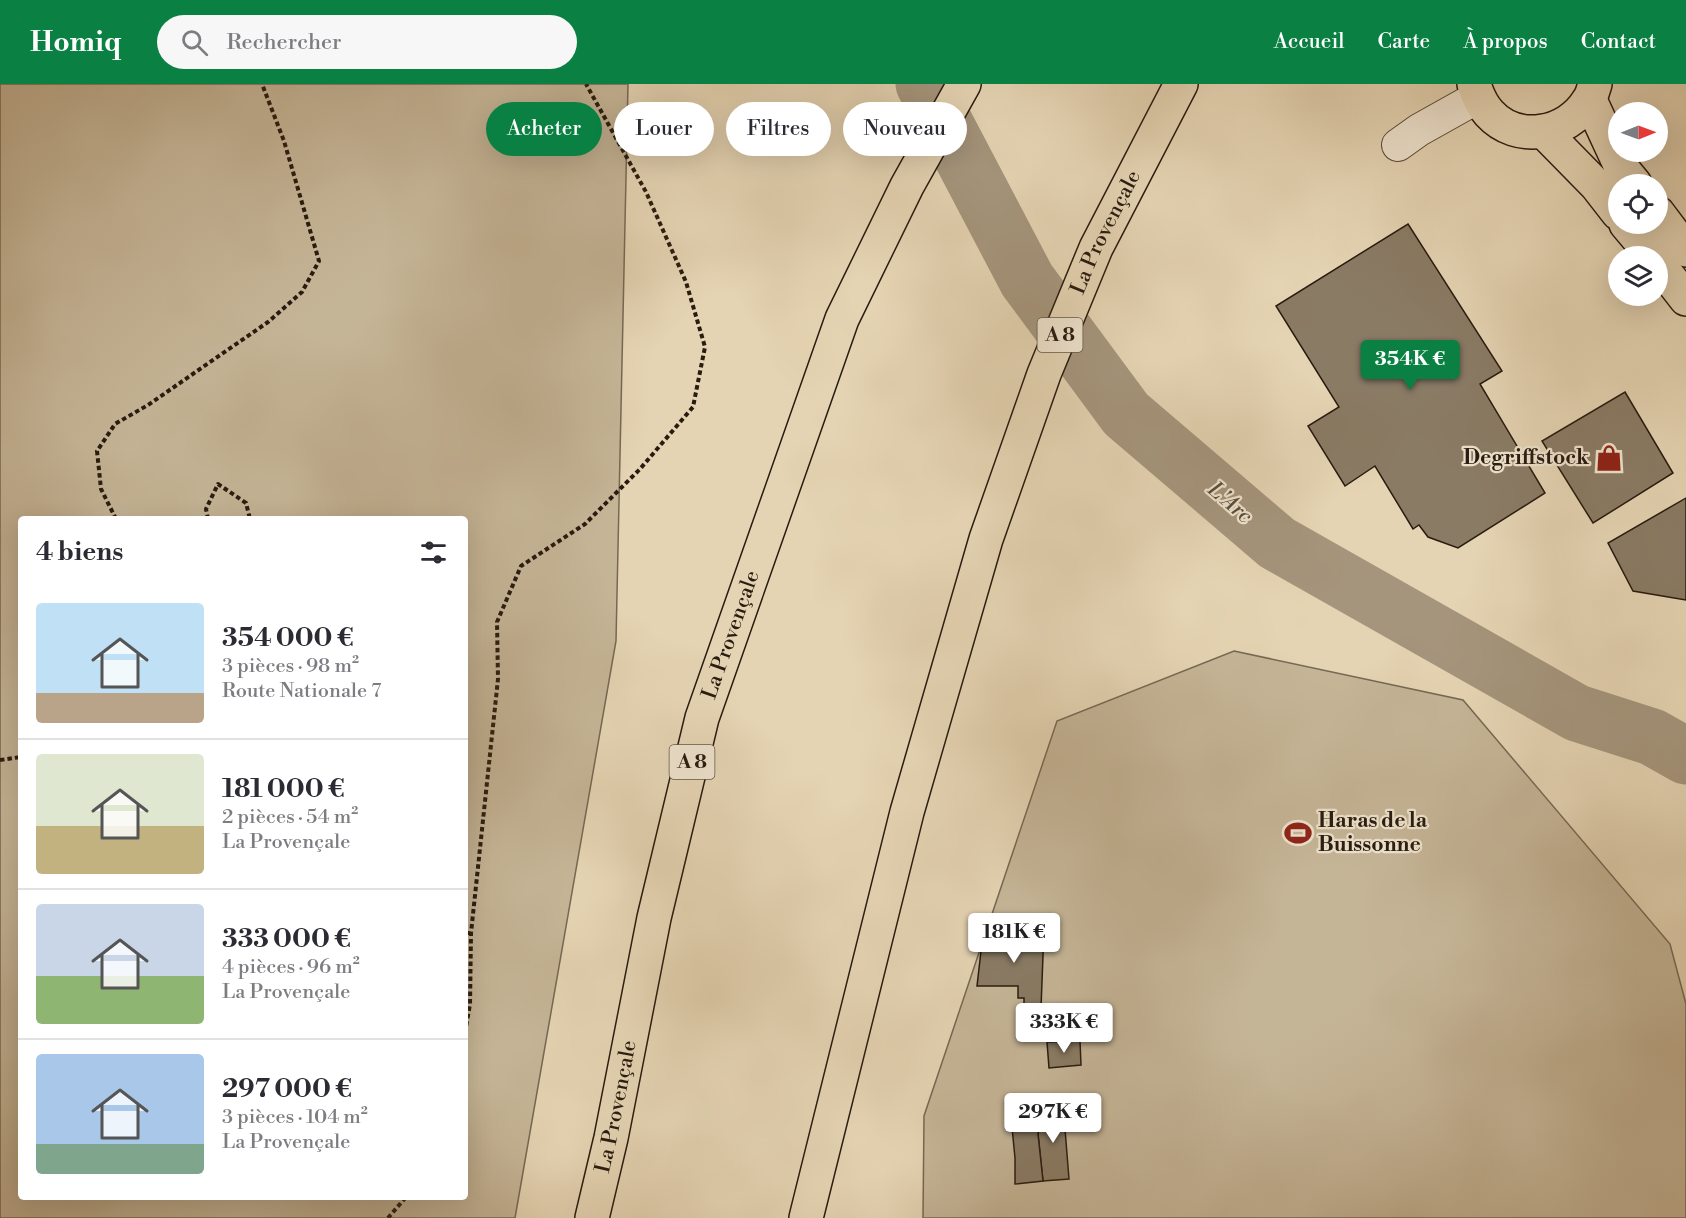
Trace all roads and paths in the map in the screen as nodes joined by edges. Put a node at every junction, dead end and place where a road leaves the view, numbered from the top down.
1 (262, 84) edge
2 (586, 84) edge
3 (964, 84) edge
4 (1181, 84) edge
5 (1476, 90) edge
6 (1592, 92) edge
7 (1544, 132) junction
8 (1398, 145) dead end
9 (1627, 174) edge
10 (1608, 200) edge
11 (1668, 226) edge
12 (1634, 234) edge
13 (1645, 246) edge
14 (1686, 250) edge
15 (1668, 276) edge
16 (1686, 299) edge
17 (114, 516) edge
18 (207, 516) edge
19 (249, 516) edge
20 (18, 757) edge
21 (0, 760) edge
22 (471, 933) joint
23 (468, 1016) edge
24 (403, 1200) edge
25 (388, 1218) edge
26 (592, 1218) edge
27 (806, 1218) edge

1 - 17 path
2 - 22 path
3 - 26 main road, La Provençale / A 8
4 - 27 main road, La Provençale / A 8
5 - 7 main road
5 - 8 lane
6 - 7 main road
6 - 9 main road
7 - 10 main road
11 - 14 main road
12 - 13 main road
15 - 16 main road
18 - 19 path
20 - 21 path
22 - 23 path
24 - 25 path

